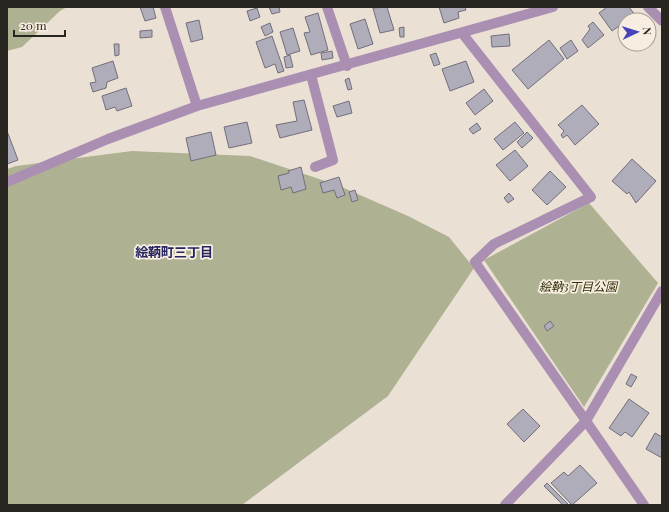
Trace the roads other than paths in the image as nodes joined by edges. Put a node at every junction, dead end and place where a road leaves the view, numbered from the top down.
1 (165, 7) edge
2 (327, 7) edge
3 (552, 7) edge
4 (648, 7) edge
5 (662, 21) edge
6 (462, 33) junction
7 (347, 66) junction
8 (311, 76) junction
9 (197, 106) junction
10 (315, 167) dead end
11 (7, 182) edge
12 (662, 291) edge
13 (586, 421) junction
14 (505, 505) edge
15 (644, 505) edge

1 - 9 street
2 - 7 street
3 - 6 street
4 - 5 street
6 - 7 street
6 - 13 street
7 - 8 street
8 - 9 street
8 - 10 street
9 - 11 street
12 - 13 street
13 - 14 street
13 - 15 street

